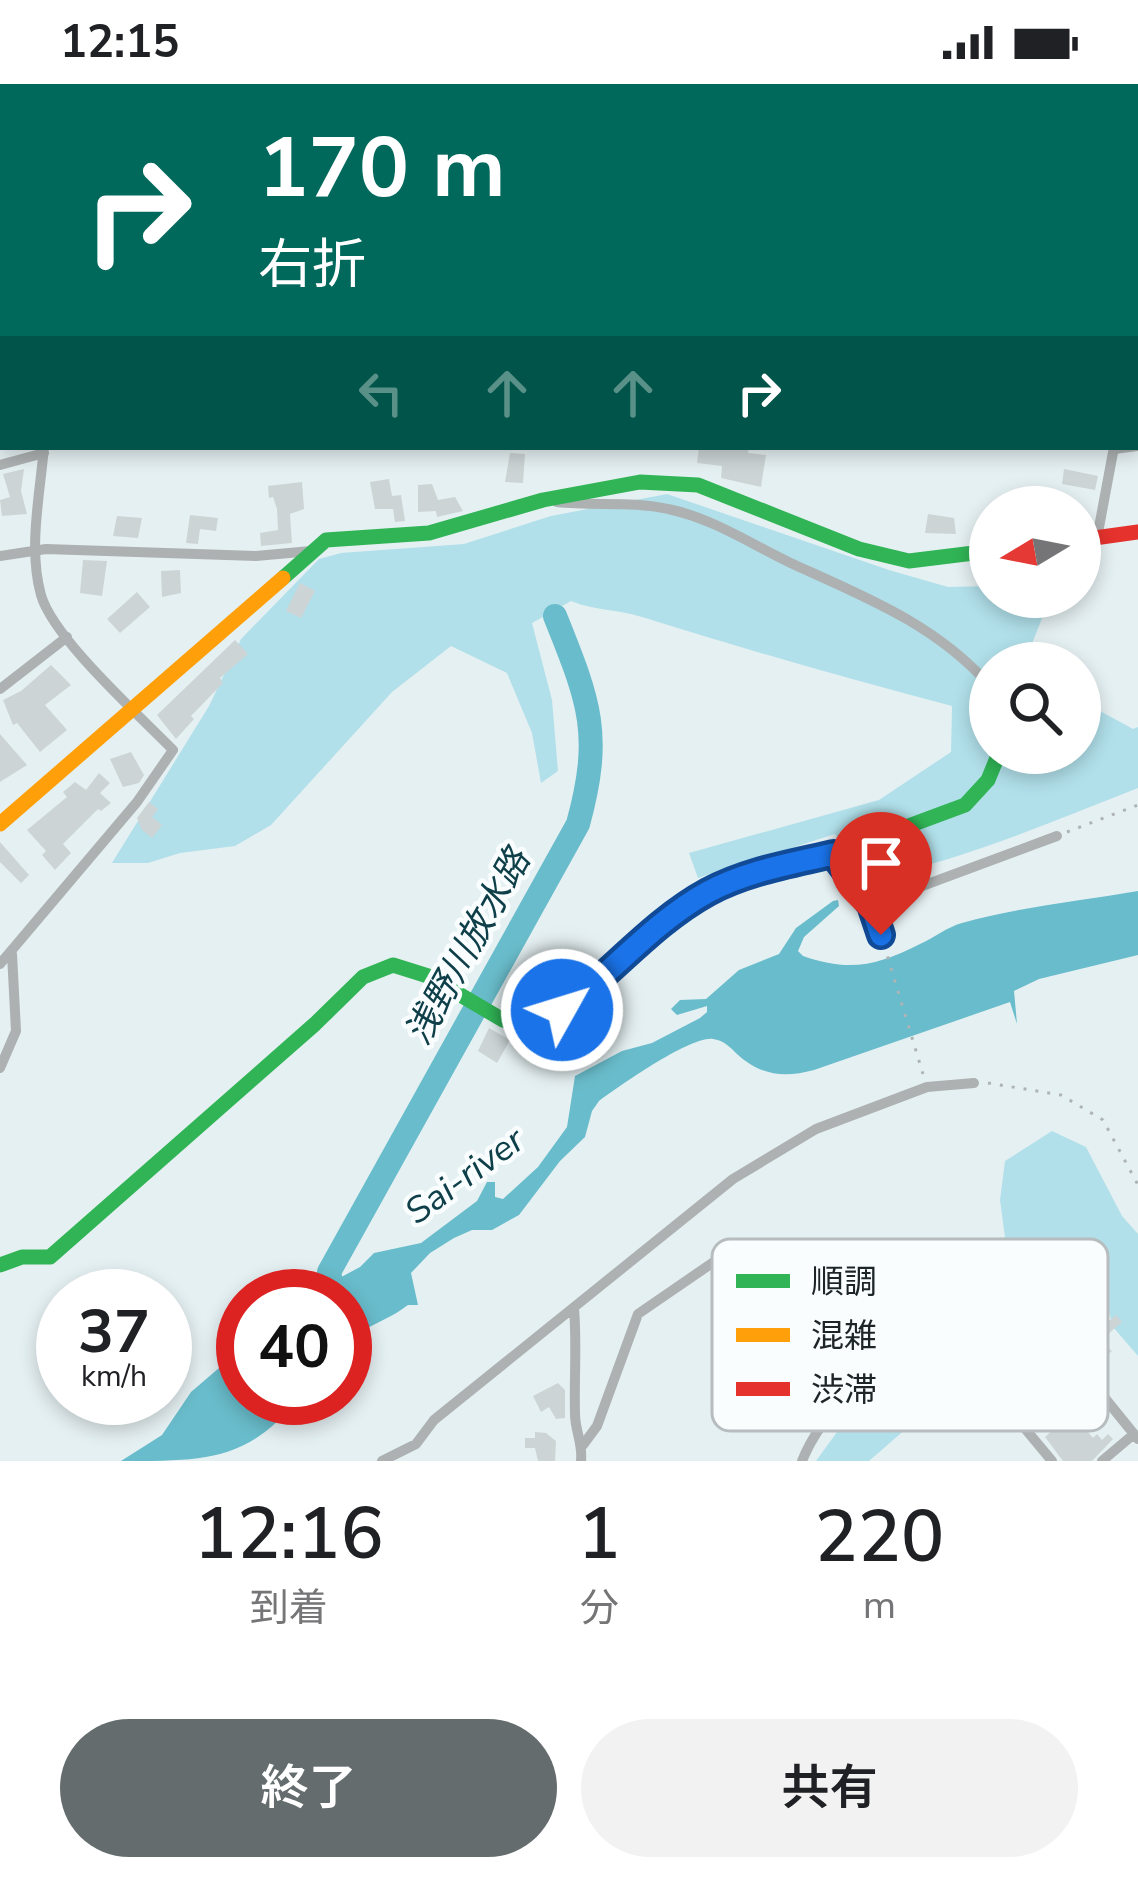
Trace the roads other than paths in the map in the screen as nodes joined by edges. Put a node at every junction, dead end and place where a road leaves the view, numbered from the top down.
1 (44, 450) edge
2 (1114, 450) edge
3 (0, 465) edge
4 (1101, 494) edge
5 (543, 500) junction
6 (1138, 532) edge
7 (1101, 537) edge
8 (36, 550) junction
9 (310, 550) junction
10 (969, 554) edge
11 (0, 556) edge
12 (67, 637) junction
13 (969, 661) edge
14 (0, 689) edge
15 (132, 706) junction
16 (990, 774) edge
17 (0, 824) edge
18 (1057, 836) road end
19 (833, 854) junction
20 (871, 905) junction
21 (881, 935) road end
22 (12, 955) junction
23 (0, 964) edge
24 (0, 1068) edge
25 (974, 1083) road end
26 (712, 1263) edge
27 (0, 1265) edge
28 (574, 1308) junction
29 (1108, 1402) edge
30 (817, 1431) edge
31 (1027, 1431) edge
32 (1136, 1436) edge
33 (416, 1444) junction
34 (583, 1445) junction
35 (382, 1461) edge
36 (407, 1461) edge
37 (580, 1461) edge
38 (802, 1461) edge
39 (1052, 1461) edge
40 (1102, 1461) edge

1 - 3 street
1 - 8 street
2 - 4 street
5 - 9 street
5 - 10 street
5 - 13 street
6 - 7 street
8 - 9 street
8 - 11 street
8 - 12 street
9 - 15 street
12 - 14 street
12 - 15 street
15 - 17 street
15 - 22 street
16 - 19 street
18 - 20 street
19 - 20 street
19 - 27 street
20 - 21 street
22 - 23 street
22 - 24 street
25 - 28 street
26 - 34 street
28 - 33 street
28 - 34 street
29 - 32 street
30 - 38 street
31 - 39 street
32 - 40 street
33 - 35 street
33 - 36 street
34 - 37 street

